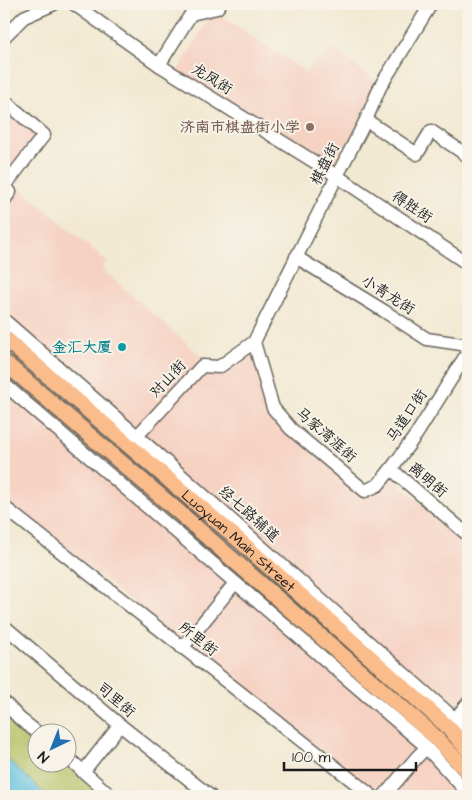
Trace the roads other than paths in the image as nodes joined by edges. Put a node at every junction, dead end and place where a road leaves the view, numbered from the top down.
1 (54, 4) edge
2 (74, 4) edge
3 (220, 4) edge
4 (427, 5) edge
5 (4, 37) edge
6 (159, 65) junction
7 (4, 100) edge
8 (366, 120) junction
9 (468, 156) edge
10 (337, 176) junction
11 (4, 200) edge
12 (296, 258) junction
13 (468, 264) edge
14 (4, 320) edge
15 (4, 338) edge
16 (254, 342) junction
17 (468, 345) edge
18 (466, 359) edge
19 (4, 362) edge
20 (4, 384) edge
21 (137, 436) junction
22 (391, 469) junction
23 (365, 491) joint
24 (4, 507) edge
25 (468, 534) edge
26 (236, 583) junction
27 (4, 626) edge
28 (182, 648) junction
29 (4, 702) edge
30 (468, 703) edge
31 (451, 723) junction
32 (28, 725) edge
33 (120, 725) junction
34 (468, 736) edge
35 (426, 748) junction
36 (468, 750) edge
37 (78, 767) edge
38 (84, 772) junction
39 (468, 772) edge
40 (468, 793) edge
41 (111, 796) edge
42 (210, 796) edge
43 (372, 796) edge
44 (384, 796) edge

1 - 5 street
2 - 6 street, 龙凤街
3 - 6 street
4 - 8 street, 棋盘街
6 - 10 street, 龙凤街
7 - 11 street
8 - 9 street
8 - 10 street, 棋盘街
10 - 12 street, 棋盘街
10 - 13 street, 得胜街
12 - 16 street, 棋盘街
12 - 17 street, 小青龙街
14 - 21 street, 经七路辅道
15 - 31 main road, Luoyuan Main Street
16 - 21 street, 对山街
16 - 23 street, 马家湾涯街
18 - 22 street, 马道口街
19 - 39 main road, Luoyuan Main Street
20 - 26 street
21 - 31 street, 经七路辅道
22 - 23 street, 马道口街
22 - 25 street, 离明街
24 - 28 street, 所里街
26 - 28 street
26 - 35 street
27 - 33 street, 司里街
28 - 43 street, 所里街
29 - 32 street
30 - 31 street
31 - 34 street, 经七路辅道
31 - 36 main road, Luoyuan Main Street
33 - 38 street
33 - 42 street, 司里街
35 - 40 street
35 - 44 street
37 - 38 street
38 - 41 street

